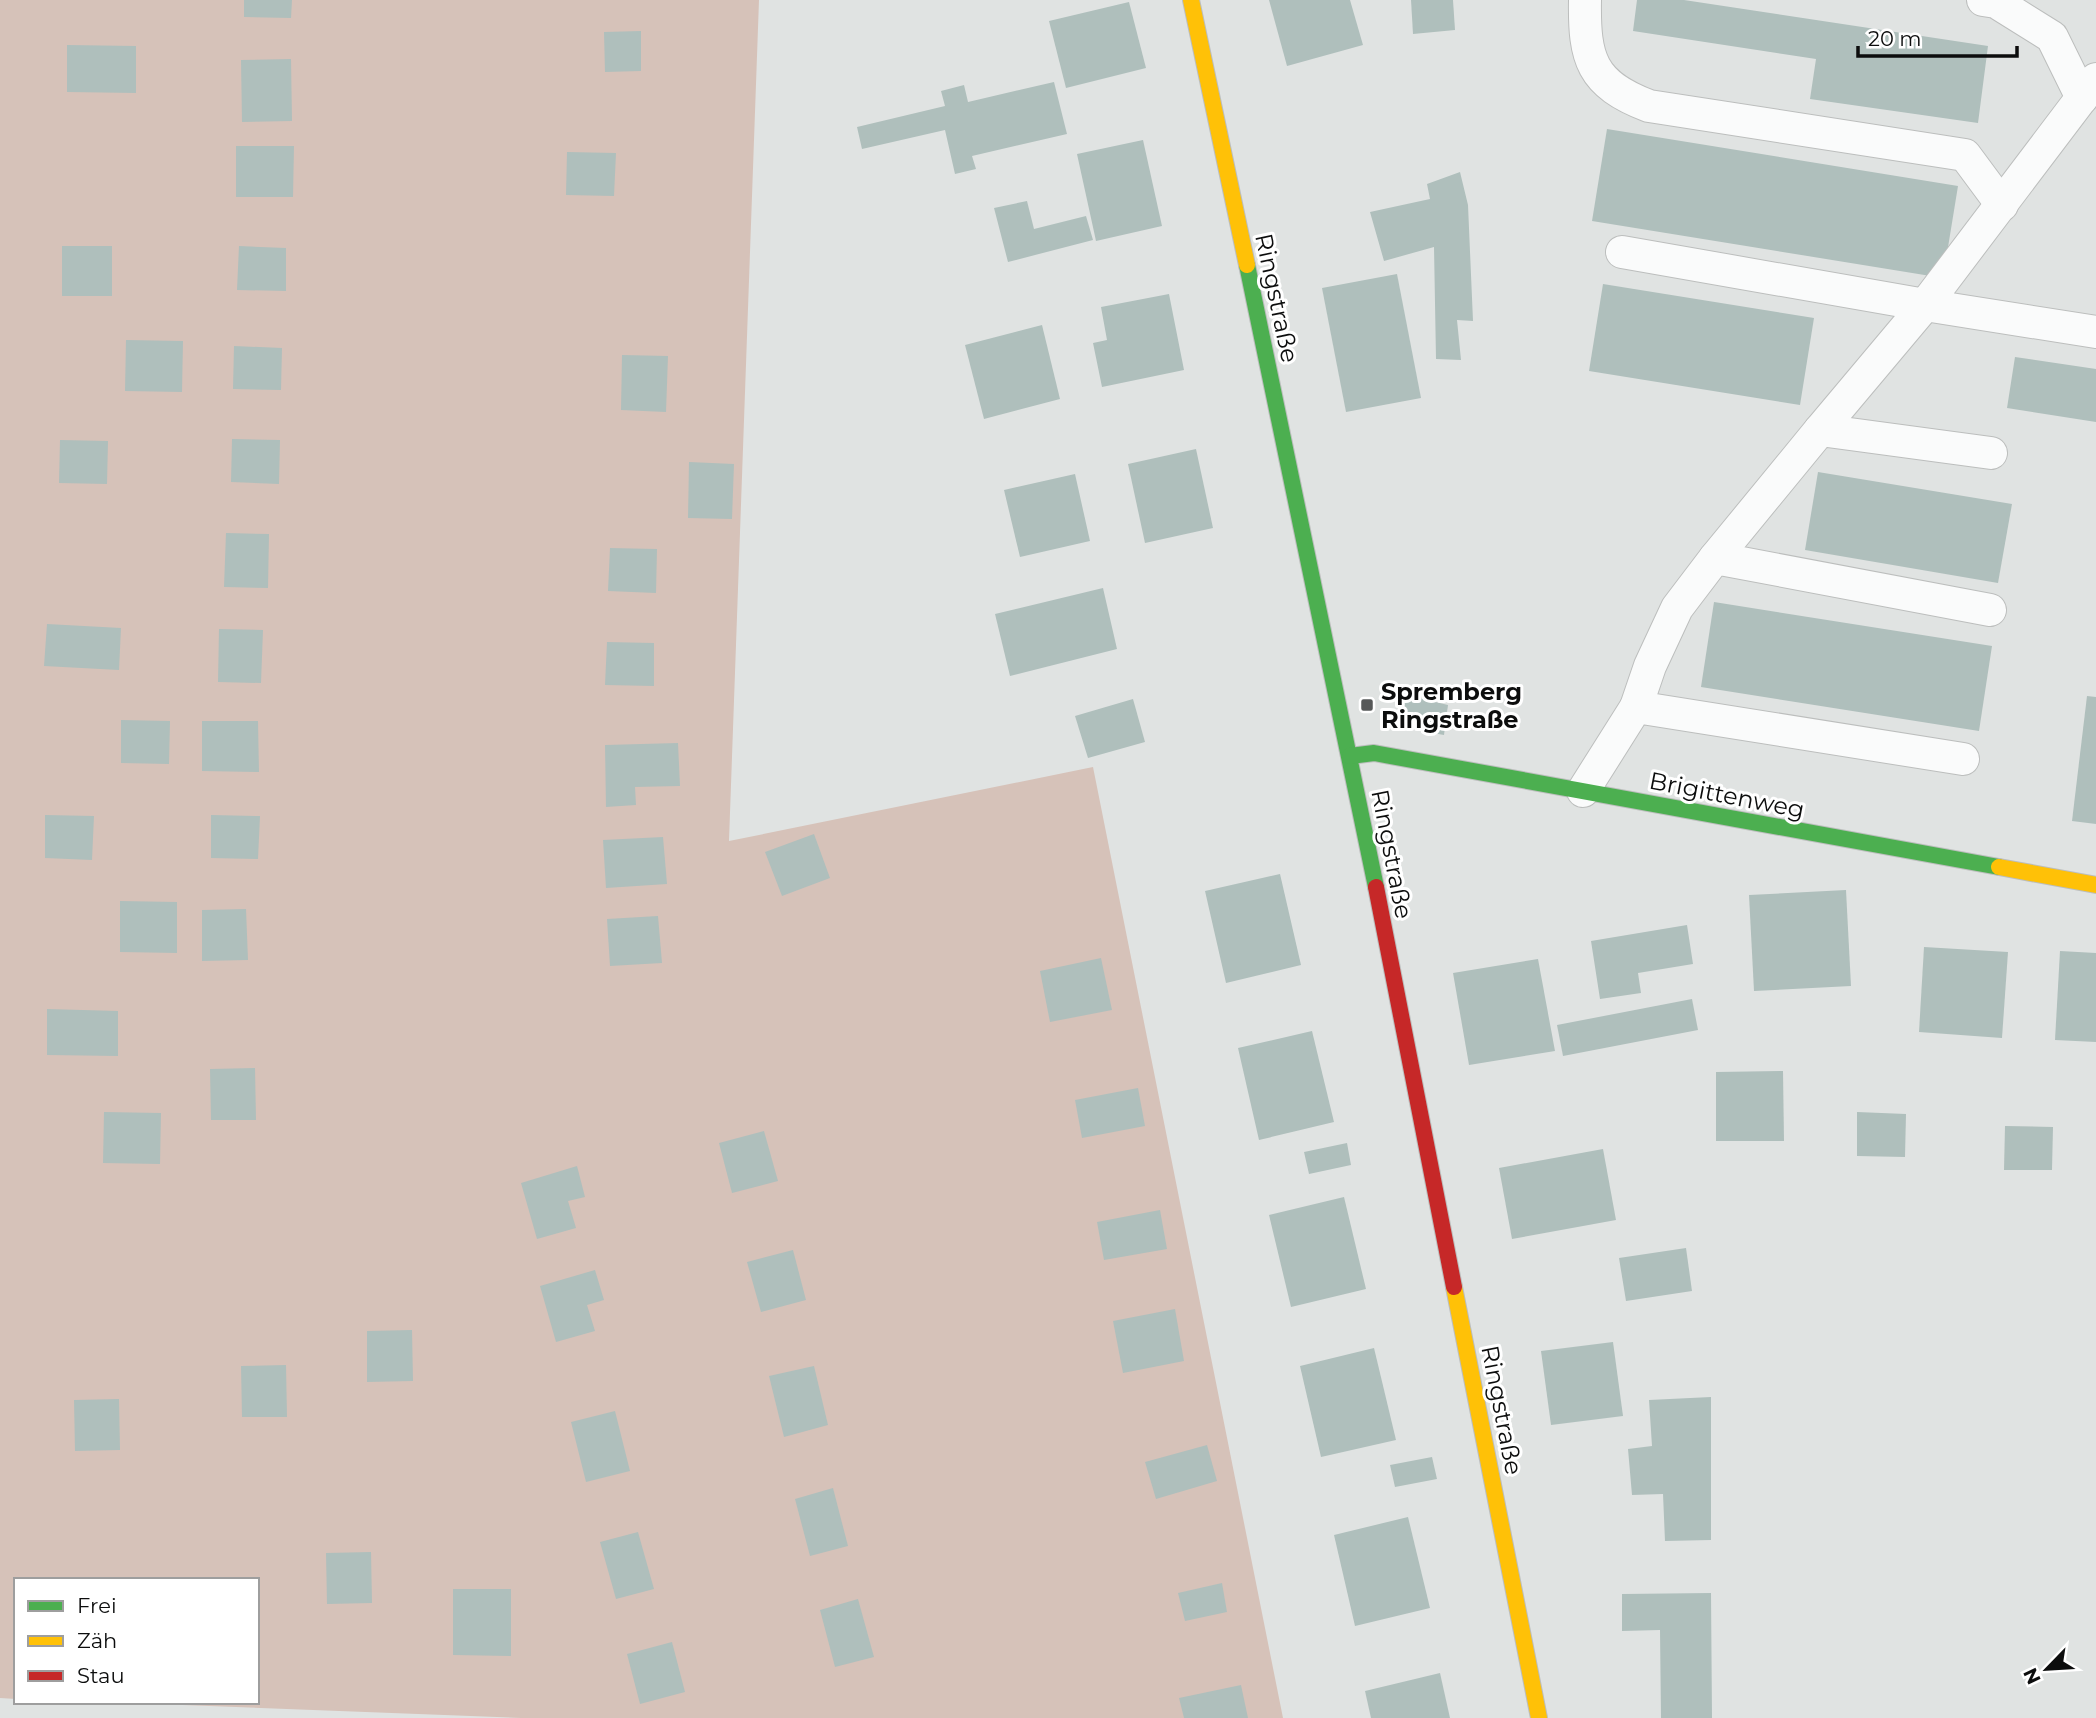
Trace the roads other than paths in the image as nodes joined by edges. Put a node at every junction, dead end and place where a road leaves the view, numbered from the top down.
1 (1191, 0) edge
2 (1585, 0) edge
3 (1983, 0) edge
4 (2089, 89) edge
5 (2002, 205) junction
6 (1622, 252) dead end
7 (1926, 305) junction
8 (2096, 332) edge
9 (1820, 430) junction
10 (1991, 453) dead end
11 (1715, 558) junction
12 (1990, 610) dead end
13 (1636, 706) junction
14 (1350, 756) junction
15 (1963, 759) dead end
16 (1583, 791) junction
17 (2096, 885) edge
18 (1539, 1718) edge

1 - 14 street, Ringstraße
2 - 5 lane
3 - 4 lane
4 - 5 lane
5 - 7 lane
6 - 7 lane
7 - 8 lane
7 - 9 lane
9 - 10 lane
9 - 11 lane
11 - 12 lane
11 - 13 lane
13 - 15 lane
13 - 16 lane
14 - 16 street, Brigittenweg
14 - 18 street, Ringstraße
16 - 17 street, Brigittenweg

